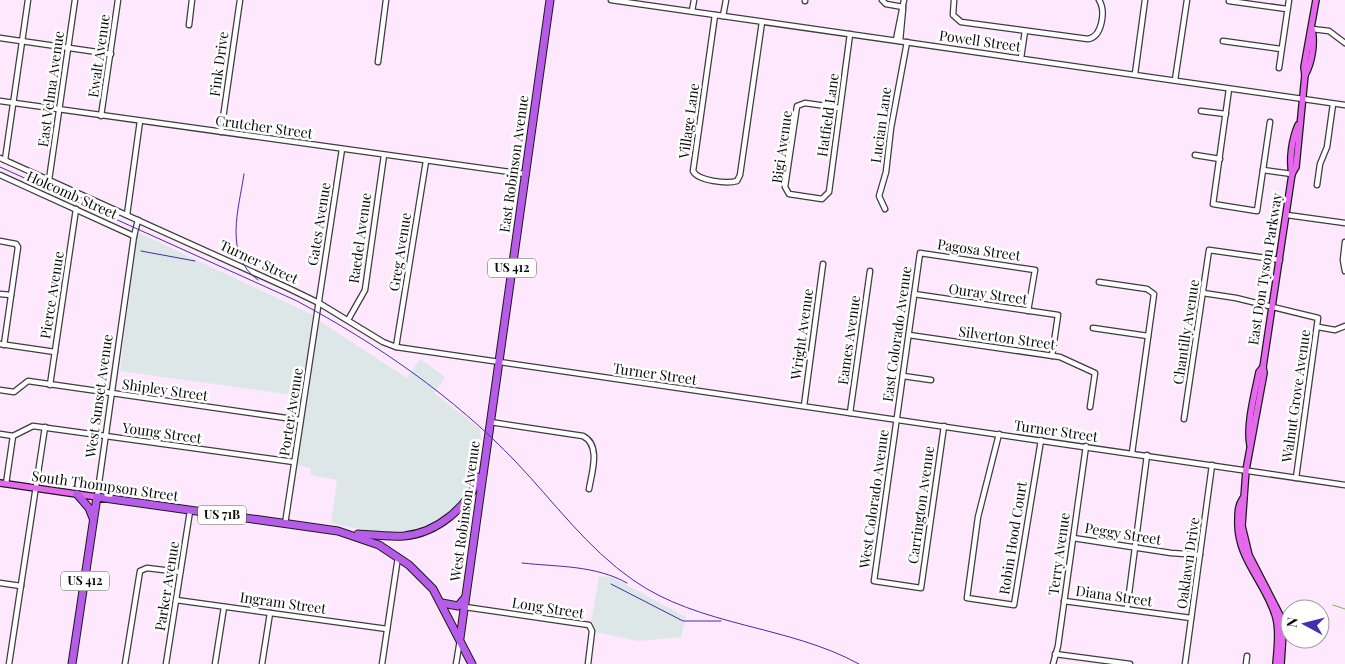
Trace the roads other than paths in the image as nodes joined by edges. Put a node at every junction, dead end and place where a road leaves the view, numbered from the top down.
1 (28, 0) edge
2 (75, 0) edge
3 (118, 0) edge
4 (192, 0) edge
5 (240, 0) edge
6 (386, 0) edge
7 (550, 0) edge
8 (611, 0) edge
9 (660, 0) edge
10 (694, 0) edge
11 (726, 0) edge
12 (882, 0) edge
13 (904, 0) edge
14 (954, 0) edge
15 (1100, 0) edge
16 (1145, 0) edge
17 (1187, 0) edge
18 (1289, 0) edge
19 (1316, 0) edge
20 (1229, 1) edge
21 (658, 7) junction
22 (902, 7) junction
23 (1287, 9) junction
24 (692, 12) junction
25 (715, 15) junction
26 (723, 16) junction
27 (762, 22) junction
28 (188, 25) dead end
29 (1312, 29) junction
30 (1025, 31) junction
31 (850, 34) junction
32 (0, 38) edge
33 (23, 41) junction
34 (898, 41) junction
35 (1223, 41) dead end
36 (907, 42) junction
37 (1345, 43) edge
38 (68, 48) junction
39 (1281, 49) junction
40 (111, 54) junction
41 (1021, 58) junction
42 (378, 62) dead end
43 (1279, 68) dead end
44 (1135, 74) junction
45 (1176, 80) junction
46 (1229, 89) junction
47 (1302, 99) junction
48 (0, 101) edge
49 (14, 103) junction
50 (1333, 104) junction
51 (1345, 106) edge
52 (840, 108) junction
53 (60, 109) junction
54 (1201, 111) dead end
55 (1226, 114) junction
56 (102, 116) junction
57 (140, 121) junction
58 (1270, 122) dead end
59 (221, 132) junction
60 (342, 149) junction
61 (384, 155) junction
62 (1195, 155) dead end
63 (0, 158) edge
64 (1220, 159) junction
65 (5, 160) junction
66 (426, 161) junction
67 (1263, 170) junction
68 (525, 174) junction
69 (1292, 174) junction
70 (0, 176) edge
71 (49, 180) junction
72 (1316, 185) dead end
73 (825, 197) joint
74 (885, 209) dead end
75 (76, 210) junction
76 (127, 215) junction
77 (1287, 215) junction
78 (138, 220) junction
79 (1345, 223) edge
80 (134, 236) junction
81 (0, 241) edge
82 (1345, 242) edge
83 (920, 253) joint
84 (1280, 260) junction
85 (823, 264) dead end
86 (870, 271) dead end
87 (1345, 272) edge
88 (1099, 282) dead end
89 (1203, 293) junction
90 (0, 294) edge
91 (914, 294) junction
92 (11, 295) junction
93 (319, 303) junction
94 (1272, 308) junction
95 (1028, 311) junction
96 (348, 320) junction
97 (1318, 327) junction
98 (1093, 328) dead end
99 (1343, 328) edge
100 (909, 335) junction
101 (1148, 336) junction
102 (2, 344) edge
103 (396, 347) junction
104 (54, 352) junction
105 (1052, 356) junction
106 (498, 362) junction
107 (903, 376) junction
108 (931, 380) dead end
109 (50, 385) junction
110 (0, 390) edge
111 (112, 394) junction
112 (804, 406) junction
113 (1090, 407) dead end
114 (850, 413) junction
115 (896, 419) junction
116 (1184, 419) dead end
117 (300, 420) junction
118 (490, 422) junction
119 (944, 426) junction
120 (45, 428) junction
121 (0, 434) edge
122 (999, 434) junction
123 (13, 436) junction
124 (106, 436) junction
125 (1041, 440) junction
126 (1086, 446) junction
127 (1132, 453) junction
128 (1147, 455) junction
129 (294, 462) junction
130 (484, 462) junction
131 (1212, 465) junction
132 (1246, 470) junction
133 (1296, 478) junction
134 (3, 483) edge
135 (1345, 485) edge
136 (36, 488) junction
137 (589, 489) dead end
138 (77, 494) junction
139 (97, 497) junction
140 (1243, 498) junction
141 (467, 500) junction
142 (479, 501) junction
143 (190, 511) junction
144 (94, 520) junction
145 (285, 524) junction
146 (347, 533) junction
147 (387, 536) junction
148 (1073, 538) junction
149 (379, 545) junction
150 (1135, 547) junction
151 (1200, 555) junction
152 (398, 557) junction
153 (180, 572) junction
154 (0, 583) edge
155 (22, 586) junction
156 (920, 588) joint
157 (466, 593) junction
158 (176, 600) junction
159 (1064, 601) junction
160 (442, 603) junction
161 (224, 607) junction
162 (465, 607) junction
163 (1126, 609) junction
164 (270, 613) junction
165 (1191, 618) junction
166 (387, 628) junction
167 (460, 638) junction
168 (1056, 654) junction
169 (1247, 656) dead end
170 (9, 664) edge
171 (72, 664) edge
172 (125, 664) edge
173 (166, 664) edge
174 (215, 664) edge
175 (262, 664) edge
176 (382, 664) edge
177 (456, 664) edge
178 (472, 664) edge
179 (588, 664) edge
180 (1053, 664) edge
181 (1130, 664) edge
182 (1185, 664) edge
183 (1246, 664) edge
184 (1276, 664) edge
185 (1281, 664) edge

1 - 33 street
2 - 38 street, East Velma Avenue
3 - 40 street, Ewalt Avenue
4 - 28 street
5 - 59 street, Fink Drive
6 - 42 street
7 - 68 highway, East Robinson Avenue / US 412
8 - 21 street, Powell Street
9 - 21 street
10 - 24 street
11 - 26 street
12 - 22 street
13 - 22 street
14 - 30 street
15 - 30 street
16 - 44 street
17 - 45 street
18 - 23 street
19 - 29 main road, East Don Tyson Parkway
20 - 23 street
21 - 24 street, Powell Street
22 - 34 street
23 - 39 street
24 - 25 street, Powell Street
25 - 26 street, Powell Street
25 - 27 street, Village Lane
26 - 27 street, Powell Street
27 - 31 street, Powell Street
29 - 37 street
29 - 47 main road, East Don Tyson Parkway
30 - 41 street
31 - 34 street, Powell Street
31 - 52 street, Hatfield Lane
32 - 33 street
33 - 38 street
33 - 49 street
34 - 36 street, Powell Street
35 - 39 street
36 - 41 street, Powell Street
36 - 74 street, Lucian Lane
38 - 40 street
38 - 53 street, East Velma Avenue
39 - 43 street
40 - 56 street, Ewalt Avenue
41 - 44 street, Powell Street
44 - 45 street, Powell Street
45 - 46 street, Powell Street
46 - 47 street, Powell Street
46 - 55 street
47 - 50 street, Powell Street
47 - 69 main road, East Don Tyson Parkway
48 - 49 street, Crutcher Street
49 - 53 street, Crutcher Street
49 - 65 street
50 - 51 street, Powell Street
50 - 72 street
52 - 73 street, Hatfield Lane
52 - 73 street, Bigi Avenue
53 - 56 street, Crutcher Street
53 - 71 street, East Velma Avenue
54 - 55 street
55 - 64 street
56 - 57 street, Crutcher Street
57 - 59 street, Crutcher Street
57 - 76 street
58 - 67 street
59 - 60 street, Crutcher Street
60 - 61 street, Crutcher Street
60 - 93 street, Gates Avenue
61 - 66 street, Crutcher Street
61 - 96 street, Raedel Avenue
62 - 64 street
63 - 65 street, Turner Street
64 - 67 street
65 - 71 street, Turner Street
66 - 68 street, Crutcher Street
66 - 103 street, Greg Avenue
67 - 69 street
68 - 106 highway, East Robinson Avenue / US 412
69 - 77 main road, East Don Tyson Parkway
70 - 75 street, Holcomb Street
71 - 76 street, Turner Street
75 - 80 street, Holcomb Street
75 - 104 street, Pierce Avenue
76 - 78 street, Turner Street
77 - 79 street
77 - 84 main road, East Don Tyson Parkway
78 - 80 street, West Sunset Avenue
78 - 93 street, Turner Street
80 - 111 street, West Sunset Avenue
81 - 92 street
82 - 87 street
83 - 91 street, East Colorado Avenue
83 - 95 street, Pagosa Street
84 - 89 street, Chantilly Avenue
84 - 94 main road, East Don Tyson Parkway
85 - 112 street, Wright Avenue
86 - 114 street, Eames Avenue
88 - 101 street
89 - 94 street
89 - 116 street, Chantilly Avenue
90 - 92 street
91 - 95 street, Ouray Street
91 - 100 street, East Colorado Avenue
92 - 102 street
93 - 96 street, Turner Street
93 - 117 street, Porter Avenue
94 - 97 street, Walnut Grove Avenue
94 - 132 main road, East Don Tyson Parkway
95 - 105 street, Ouray Street
96 - 103 street, Turner Street
97 - 99 street
97 - 133 street, Walnut Grove Avenue
98 - 101 street
100 - 105 street, Silverton Street
100 - 107 street, East Colorado Avenue
101 - 127 street
102 - 104 street
103 - 106 street, Turner Street
104 - 109 street, Pierce Avenue
105 - 113 street, Silverton Street
106 - 112 street, Turner Street
106 - 118 highway, West Robinson Avenue / US 412
107 - 108 street
107 - 115 street, East Colorado Avenue
109 - 110 street, Shipley Street
109 - 111 street, Shipley Street
111 - 117 street, Shipley Street
111 - 124 street, West Sunset Avenue
112 - 114 street, Turner Street
114 - 115 street, Turner Street
115 - 119 street, Turner Street
115 - 156 street, West Colorado Avenue
117 - 129 street, Porter Avenue
118 - 130 highway, West Robinson Avenue / US 412
118 - 137 street
119 - 122 street, Turner Street
119 - 156 street, Carrington Avenue
120 - 123 street, Young Street
120 - 124 street, Young Street
120 - 136 street
121 - 123 street
122 - 125 street, Turner Street
122 - 125 street, Robin Hood Court
123 - 134 street
124 - 129 street, Young Street
124 - 139 street, West Sunset Avenue
125 - 126 street, Turner Street
126 - 127 street, Turner Street
126 - 148 street, Terry Avenue
127 - 128 street, Turner Street
128 - 131 street, Turner Street
128 - 150 street
129 - 145 street, Porter Avenue
130 - 141 highway, US 412
130 - 142 highway, West Robinson Avenue / US 412
131 - 132 street, Turner Street
131 - 151 street, Oaklawn Drive
132 - 133 street, Turner Street
132 - 140 main road, East Don Tyson Parkway
133 - 135 street, Turner Street
134 - 136 main road, South Thompson Street / US 71B
136 - 138 main road, South Thompson Street / US 71B
136 - 155 street
138 - 139 main road, South Thompson Street / US 71B
138 - 144 highway
139 - 143 highway, South Thompson Street / US 71B
139 - 144 highway, West Sunset Avenue / US 412
140 - 184 main road
140 - 185 main road
141 - 142 highway
141 - 147 highway, US 412
142 - 157 highway, West Robinson Avenue
143 - 145 highway, South Thompson Street / US 71B
143 - 153 street, Parker Avenue
144 - 171 highway, West Sunset Avenue / US 412
145 - 146 highway, South Thompson Street / US 71B
146 - 147 highway, US 412
146 - 149 highway, South Thompson Street / US 71B
147 - 149 highway
148 - 150 street, Peggy Street
148 - 159 street, Terry Avenue
149 - 152 highway, South Thompson Street / US 71B
150 - 151 street, Peggy Street
150 - 163 street
151 - 165 street, Oaklawn Drive
152 - 160 highway, South Thompson Street / US 71B
152 - 166 street
153 - 158 street, Parker Avenue
153 - 172 street
154 - 155 street
155 - 170 street
157 - 160 highway
157 - 162 highway, West Robinson Avenue
158 - 161 street, Ingram Street
158 - 173 street, Parker Avenue
159 - 163 street, Diana Street
159 - 168 street, Terry Avenue
160 - 167 highway, South Thompson Street / US 71B
161 - 164 street, Ingram Street
161 - 174 street
162 - 167 highway, West Robinson Avenue
162 - 179 street, Long Street
163 - 165 street, Diana Street
164 - 166 street, Ingram Street
164 - 175 street
165 - 182 street, Oaklawn Drive
166 - 176 street
167 - 177 street, West Robinson Avenue
167 - 178 highway, South Thompson Street / US 71B
168 - 180 street, Terry Avenue
168 - 181 street
169 - 183 street

